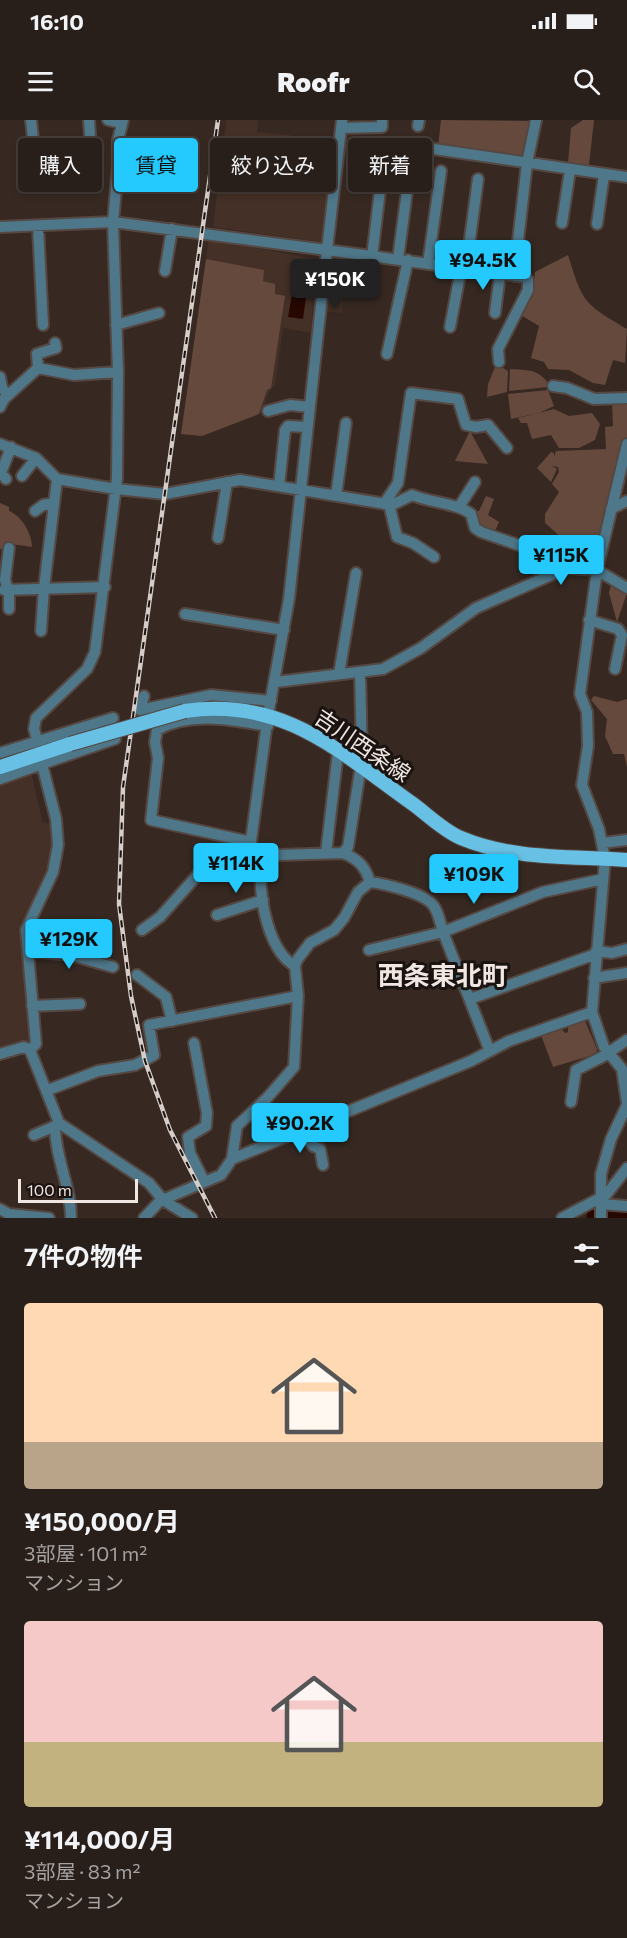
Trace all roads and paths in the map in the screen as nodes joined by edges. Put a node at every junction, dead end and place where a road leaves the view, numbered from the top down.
1 (32, 120) edge
2 (89, 120) edge
3 (108, 120) edge
4 (382, 120) edge
5 (536, 120) edge
6 (123, 121) edge
7 (341, 124) edge
8 (34, 138) edge
9 (90, 138) edge
10 (527, 163) junction
11 (570, 170) junction
12 (441, 171) dead end
13 (604, 175) junction
14 (627, 177) edge
15 (478, 179) dead end
16 (380, 192) edge
17 (112, 222) junction
18 (562, 223) dead end
19 (597, 224) dead end
20 (0, 227) edge
21 (38, 227) junction
22 (172, 229) junction
23 (327, 250) junction
24 (372, 257) junction
25 (403, 260) junction
26 (429, 264) junction
27 (464, 269) junction
28 (165, 271) dead end
29 (500, 274) junction
30 (514, 276) junction
31 (495, 313) dead end
32 (159, 314) dead end
33 (43, 325) dead end
34 (116, 325) junction
35 (450, 327) dead end
36 (55, 343) dead end
37 (387, 354) dead end
38 (495, 361) dead end
39 (38, 368) junction
40 (118, 372) junction
41 (0, 377) edge
42 (553, 386) dead end
43 (8, 395) junction
44 (627, 398) edge
45 (0, 407) edge
46 (309, 407) junction
47 (268, 411) dead end
48 (346, 423) dead end
49 (307, 427) junction
50 (627, 444) edge
51 (5, 446) edge
52 (507, 448) dead end
53 (36, 458) junction
54 (22, 476) dead end
55 (6, 479) dead end
56 (57, 479) junction
57 (227, 482) junction
58 (475, 482) dead end
59 (279, 486) junction
60 (116, 489) junction
61 (301, 489) junction
62 (336, 496) junction
63 (627, 501) edge
64 (54, 503) junction
65 (387, 504) junction
66 (459, 507) junction
67 (611, 508) junction
68 (35, 511) dead end
69 (218, 538) dead end
70 (9, 548) dead end
71 (434, 557) dead end
72 (3, 566) edge
73 (567, 568) junction
74 (597, 570) junction
75 (356, 573) dead end
76 (105, 587) junction
77 (44, 588) junction
78 (627, 588) edge
79 (7, 590) junction
80 (9, 609) dead end
81 (185, 614) dead end
82 (589, 621) junction
83 (284, 630) junction
84 (41, 631) dead end
85 (615, 669) dead end
86 (360, 672) junction
87 (339, 674) junction
88 (276, 682) junction
89 (144, 696) dead end
90 (153, 706) junction
91 (269, 714) junction
92 (113, 718) dead end
93 (90, 724) junction
94 (160, 728) junction
95 (37, 740) junction
96 (115, 740) dead end
97 (96, 746) junction
98 (338, 752) junction
99 (0, 753) edge
100 (42, 764) junction
101 (0, 767) edge
102 (361, 768) junction
103 (0, 780) edge
104 (627, 840) edge
105 (251, 842) junction
106 (602, 843) junction
107 (326, 853) junction
108 (343, 853) junction
109 (264, 855) junction
110 (249, 856) junction
111 (605, 859) junction
112 (627, 860) edge
113 (603, 879) junction
114 (370, 882) junction
115 (263, 900) junction
116 (217, 915) dead end
117 (142, 930) dead end
118 (443, 932) junction
119 (369, 950) dead end
120 (627, 950) edge
121 (29, 951) junction
122 (596, 952) junction
123 (295, 966) junction
124 (113, 967) dead end
125 (627, 973) edge
126 (137, 975) dead end
127 (594, 978) junction
128 (298, 996) junction
129 (470, 999) junction
130 (80, 1004) dead end
131 (32, 1006) junction
132 (592, 1012) junction
133 (172, 1021) junction
134 (627, 1040) edge
135 (195, 1043) dead end
136 (489, 1049) junction
137 (30, 1050) junction
138 (609, 1053) junction
139 (0, 1054) edge
140 (48, 1090) junction
141 (571, 1102) dead end
142 (627, 1104) edge
143 (57, 1124) junction
144 (301, 1131) junction
145 (34, 1135) dead end
146 (232, 1159) junction
147 (323, 1165) dead end
148 (627, 1168) edge
149 (204, 1181) junction
150 (163, 1200) junction
151 (601, 1200) junction
152 (627, 1206) edge
153 (0, 1209) edge
154 (49, 1218) edge
155 (71, 1218) edge
156 (144, 1218) edge
157 (192, 1218) edge
158 (562, 1218) edge
159 (601, 1218) edge

1 - 8 street
2 - 9 street
3 - 6 street
4 - 7 street
5 - 10 street
6 - 17 street
7 - 23 street
10 - 11 street
10 - 25 street
10 - 30 street
11 - 13 street
11 - 18 street
12 - 26 street
13 - 14 street
13 - 19 street
15 - 27 street
16 - 24 street
17 - 21 street
17 - 22 street
17 - 34 street
20 - 21 street
21 - 33 street
22 - 23 street
22 - 28 street
23 - 24 street
23 - 46 street
24 - 25 street
25 - 26 street
25 - 37 street
26 - 27 street
27 - 29 street
27 - 35 street
29 - 30 street
29 - 31 street
30 - 38 street
32 - 34 street
34 - 40 street
36 - 39 street
39 - 40 street
39 - 43 street
40 - 60 street
41 - 43 street
42 - 44 street
43 - 45 street
46 - 47 street
46 - 49 street
48 - 62 street
49 - 59 street
49 - 61 street
50 - 67 street
51 - 53 street
51 - 55 street
52 - 65 street
53 - 54 street
53 - 56 street
56 - 60 street
56 - 64 street
57 - 59 street
57 - 60 street
57 - 69 street
58 - 66 street
59 - 61 street
60 - 76 street
61 - 62 street
61 - 83 street
62 - 65 street
63 - 67 street
64 - 68 street
64 - 77 street
65 - 66 street
65 - 71 street
66 - 73 street
67 - 74 street
70 - 72 street
72 - 79 street
73 - 74 street
73 - 86 street
74 - 78 street
74 - 82 street
75 - 87 street
76 - 77 street
76 - 95 street
77 - 79 street
77 - 84 street
79 - 80 street
81 - 83 street
82 - 85 street
82 - 106 street
83 - 88 street
86 - 87 street
86 - 102 street
87 - 88 street
88 - 91 street
89 - 90 street
90 - 91 street
90 - 94 street
91 - 94 street
91 - 98 main road, 吉川西条線
91 - 101 main road, 吉川西条線, bridge
91 - 105 street
92 - 93 street
93 - 95 street
93 - 97 street
94 - 105 street
95 - 99 street
96 - 97 street
97 - 100 street
98 - 102 main road, 吉川西条線
98 - 107 street
100 - 103 street
100 - 121 street
102 - 108 street
102 - 111 main road, 吉川西条線
104 - 106 street
105 - 110 street
106 - 111 street
107 - 108 street
107 - 109 street
108 - 114 street
109 - 110 street
109 - 115 street
110 - 117 street
111 - 112 main road, 吉川西条線
111 - 113 street
113 - 118 street
113 - 122 street
114 - 118 street
114 - 123 street
115 - 116 street
115 - 123 street
118 - 119 street
118 - 129 street
120 - 122 street
121 - 124 street
121 - 131 street
122 - 127 street
122 - 129 street
123 - 128 street
125 - 127 street
126 - 133 street
127 - 132 street
128 - 133 street
128 - 146 street
129 - 136 street
130 - 131 street
131 - 137 street
132 - 136 street
132 - 138 street
133 - 140 street
134 - 138 street
135 - 149 street
136 - 144 street
137 - 139 street
137 - 140 street
138 - 141 street
138 - 142 street
140 - 143 street
142 - 151 street
143 - 145 street
143 - 150 street
143 - 155 street
144 - 146 street
144 - 147 street
146 - 149 street
148 - 151 street
149 - 150 street
150 - 156 street
150 - 157 street
151 - 152 street
151 - 158 street
151 - 159 street
153 - 154 street

